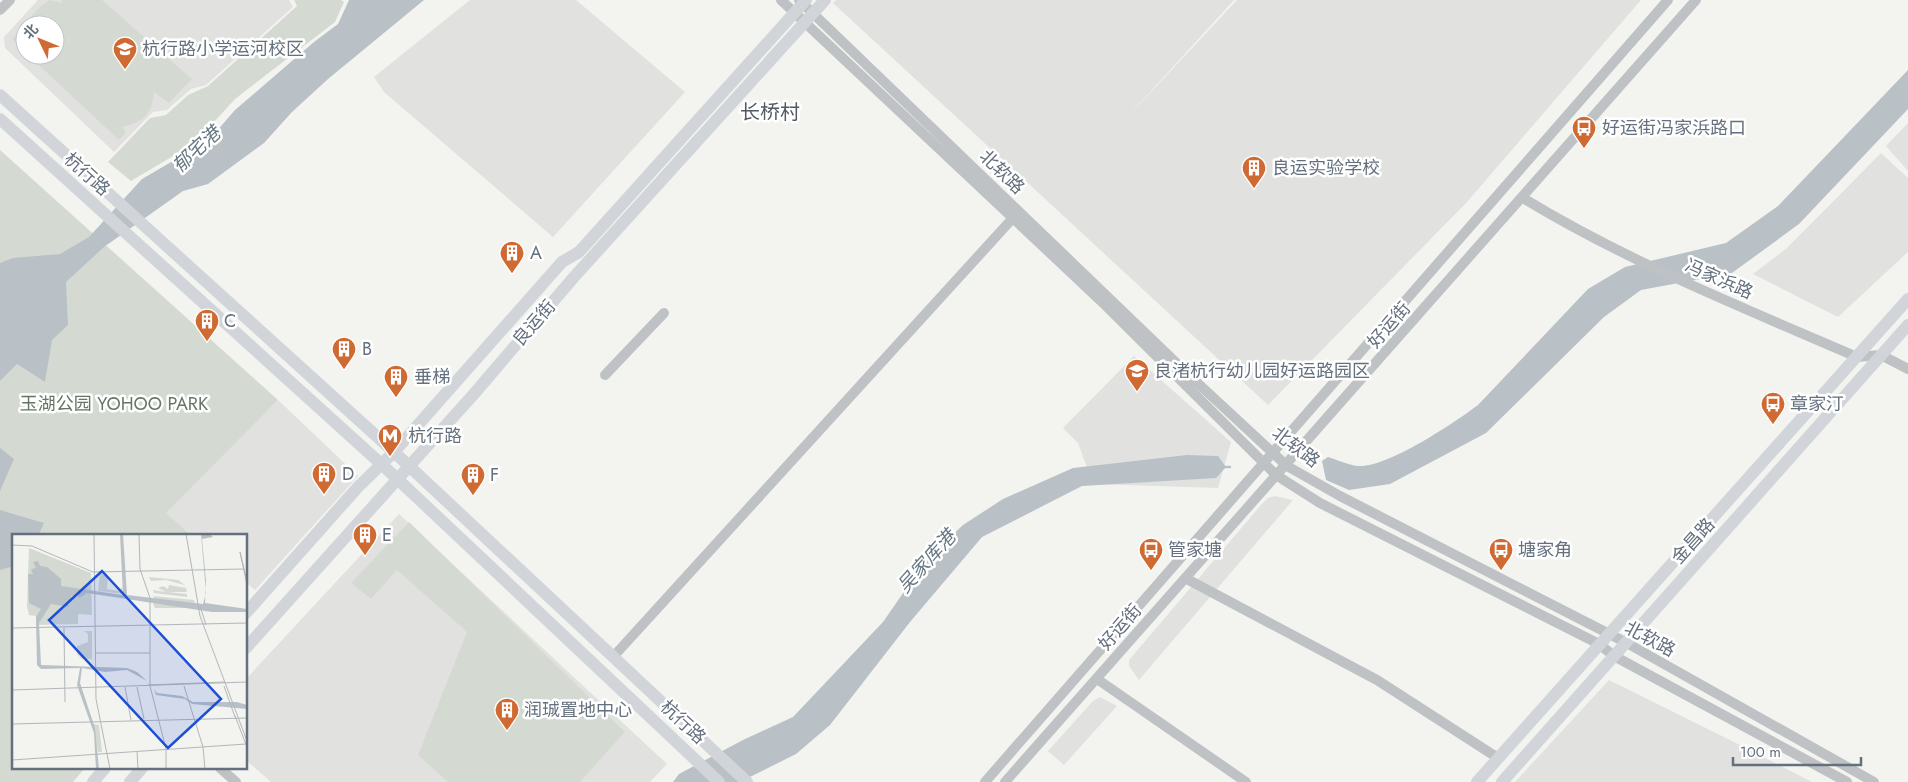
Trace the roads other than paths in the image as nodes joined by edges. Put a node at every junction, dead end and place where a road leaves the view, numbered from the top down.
1 (10, 0) edge
2 (781, 0) edge
3 (824, 0) edge
4 (1668, 0) edge
5 (1696, 0) edge
6 (801, 4) edge
7 (0, 10) edge
8 (809, 18) junction
9 (0, 95) edge
10 (0, 119) edge
11 (1524, 198) junction
12 (1012, 219) junction
13 (1908, 299) edge
14 (664, 313) dead end
15 (1908, 325) edge
16 (1881, 355) junction
17 (1857, 357) junction
18 (1908, 369) edge
19 (605, 375) dead end
20 (394, 452) junction
21 (1272, 452) junction
22 (1263, 462) junction
23 (382, 465) junction
24 (410, 466) junction
25 (1287, 466) junction
26 (1276, 475) junction
27 (397, 479) junction
28 (1184, 578) junction
29 (248, 611) edge
30 (1604, 640) junction
31 (1624, 642) junction
32 (248, 646) edge
33 (613, 656) junction
34 (1614, 656) junction
35 (1097, 679) junction
36 (1498, 758) junction
37 (103, 770) edge
38 (140, 770) edge
39 (222, 770) edge
40 (93, 782) edge
41 (130, 782) edge
42 (236, 782) edge
43 (720, 782) edge
44 (747, 782) edge
45 (985, 782) edge
46 (1005, 782) edge
47 (1246, 782) edge
48 (1477, 782) edge
49 (1502, 782) edge
50 (1847, 782) edge
51 (1874, 782) edge

1 - 7 street
2 - 6 street, 北软路
3 - 8 main road, 良运街
4 - 21 street, 好运街
5 - 11 street, 好运街
6 - 8 street, 北软路
6 - 20 main road, 良运街
8 - 12 street, 北软路
8 - 21 street, 北软路
8 - 24 main road, 良运街
9 - 20 main road, 杭行路
10 - 23 main road, 杭行路
11 - 17 street, 冯家浜路
11 - 25 street, 好运街
12 - 22 street, 北软路
12 - 33 street
13 - 17 main road, 金昌路
14 - 19 street
15 - 16 main road, 金昌路
16 - 17 street, 冯家浜路
16 - 18 street
16 - 31 main road, 金昌路
17 - 30 main road, 金昌路
20 - 23 main road, 良运街
20 - 24 main road, 杭行路
21 - 22 street, 好运街
21 - 25 street, 北软路
22 - 26 street, 北软路
22 - 45 street, 好运街
23 - 27 main road, 杭行路
23 - 29 main road, 良运街
24 - 27 main road, 良运街
24 - 33 main road, 杭行路
25 - 26 street, 好运街
25 - 30 street, 北软路
26 - 28 street, 好运街
26 - 30 street, 北软路
27 - 32 main road, 良运街
27 - 43 main road, 杭行路
28 - 35 street, 好运街
28 - 36 street
30 - 31 street, 北软路
30 - 34 street, 北软路
30 - 36 main road, 金昌路
31 - 34 main road, 金昌路
31 - 51 street, 北软路
33 - 44 main road, 杭行路
34 - 49 main road, 金昌路
34 - 50 street, 北软路
35 - 46 street, 好运街
35 - 47 street
36 - 48 main road, 金昌路
37 - 40 main road
38 - 41 main road
39 - 42 street

